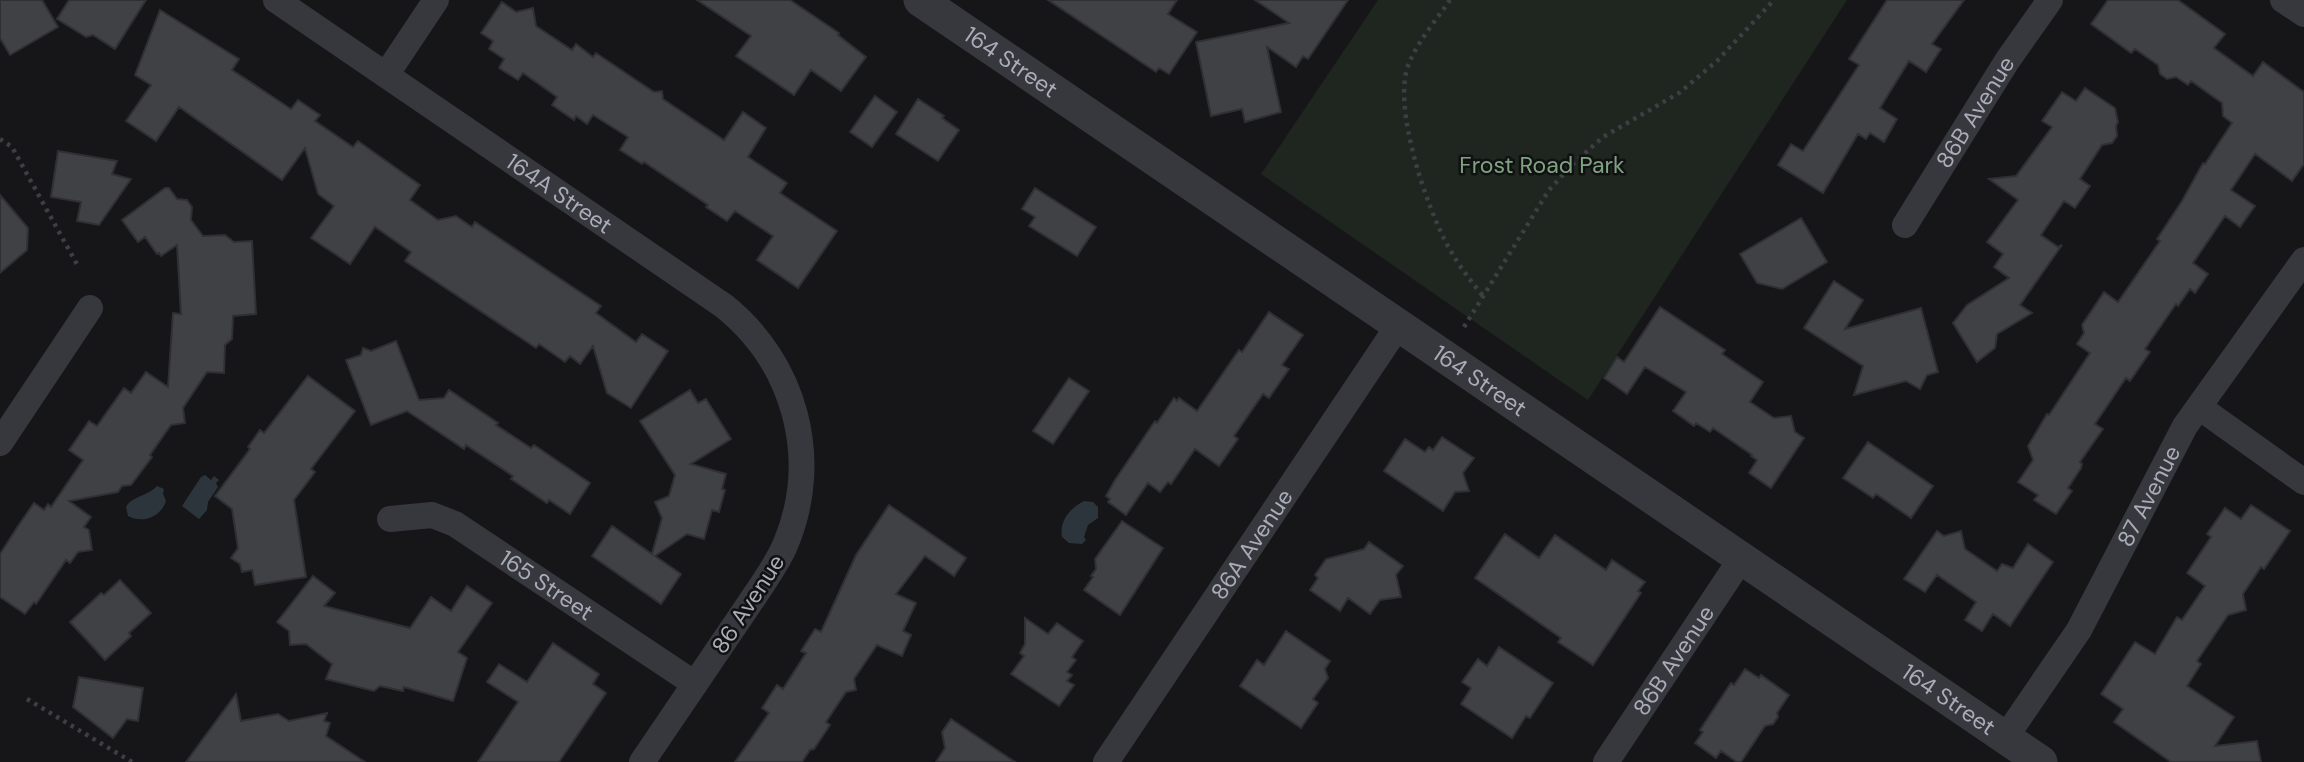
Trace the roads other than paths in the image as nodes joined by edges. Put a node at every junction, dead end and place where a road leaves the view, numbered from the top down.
1 (276, 0) edge
2 (436, 0) edge
3 (920, 0) edge
4 (2050, 0) edge
5 (2283, 0) edge
6 (2304, 14) edge
7 (386, 75) junction
8 (1905, 225) dead end
9 (2304, 260) edge
10 (90, 308) dead end
11 (1398, 326) junction
12 (2199, 407) junction
13 (798, 427) joint
14 (0, 443) edge
15 (2304, 482) edge
16 (390, 519) dead end
17 (1741, 559) junction
18 (695, 684) junction
19 (2005, 738) junction
20 (642, 762) edge
21 (1106, 762) edge
22 (1606, 762) edge
23 (2041, 762) edge

1 - 7 street, 164A Street
2 - 7 street
3 - 11 street, 164 Street
4 - 8 street, 86B Avenue
5 - 6 street
7 - 13 street, 164A Street
9 - 12 street, 87 Avenue
10 - 14 street
11 - 17 street, 164 Street
11 - 21 street, 86A Avenue
12 - 15 street
12 - 19 street, 87 Avenue
13 - 18 street, 86 Avenue
16 - 18 street, 165 Street
17 - 19 street, 164 Street
17 - 22 street, 86B Avenue
18 - 20 street, 86 Avenue
19 - 23 street, 164 Street

